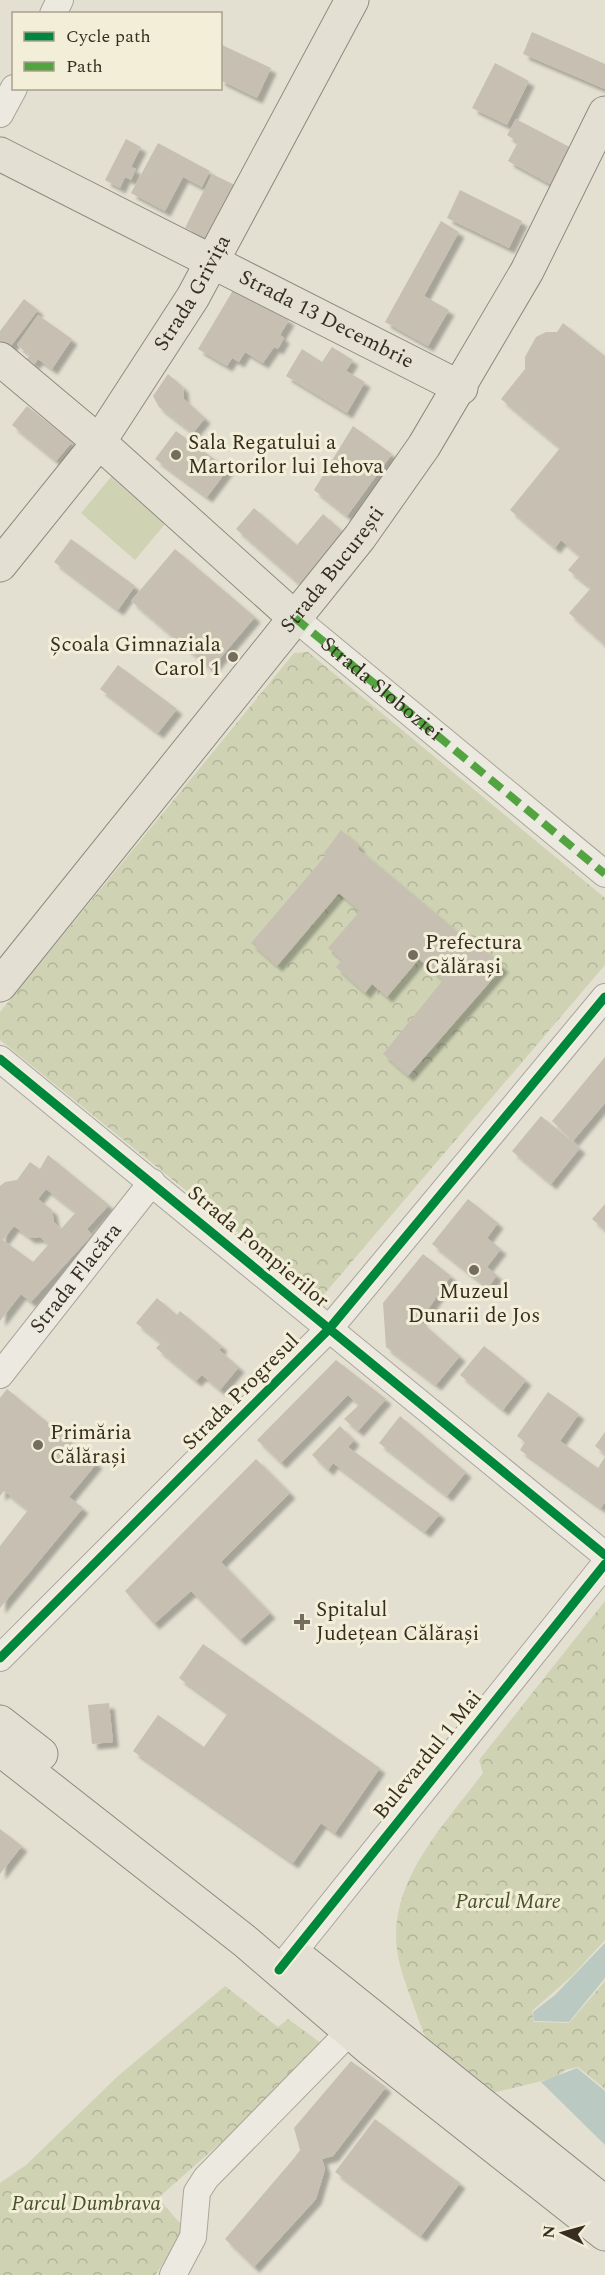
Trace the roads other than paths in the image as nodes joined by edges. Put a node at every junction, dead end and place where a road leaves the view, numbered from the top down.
1 (352, 0) edge
2 (13, 90) edge
3 (605, 113) edge
4 (0, 114) edge
5 (0, 154) edge
6 (212, 263) junction
7 (0, 360) edge
8 (461, 388) junction
9 (99, 442) junction
10 (0, 565) edge
11 (295, 618) junction
12 (605, 874) edge
13 (0, 985) edge
14 (605, 997) edge
15 (0, 1059) edge
16 (153, 1182) junction
17 (328, 1329) junction
18 (0, 1375) edge
19 (605, 1555) edge
20 (605, 1564) edge
21 (0, 1658) edge
22 (0, 1722) edge
23 (0, 1749) edge
24 (286, 1961) junction
25 (360, 2023) junction
26 (605, 2203) edge
27 (605, 2235) edge
28 (173, 2275) edge

1 - 6 main road, Strada Grivița
2 - 4 street
3 - 8 main road, Strada București
5 - 6 main road, Strada 13 Decembrie
6 - 8 main road, Strada 13 Decembrie
6 - 9 main road, Strada Grivița
7 - 9 main road, Strada Sloboziei
8 - 11 main road, Strada București
9 - 10 main road, Strada Grivița
9 - 11 main road, Strada Sloboziei
11 - 12 street, Strada Sloboziei
11 - 13 main road, Strada București
14 - 17 street, Strada Progresul
15 - 16 street, Strada Pompierilor
16 - 17 street, Strada Pompierilor
16 - 18 street, Strada Flacăra
17 - 19 street, Strada Pompierilor
17 - 21 street, Strada Progresul
20 - 24 street, Bulevardul 1 Mai
22 - 24 main road
23 - 24 main road
24 - 25 main road
25 - 26 main road
25 - 27 main road
25 - 28 street

